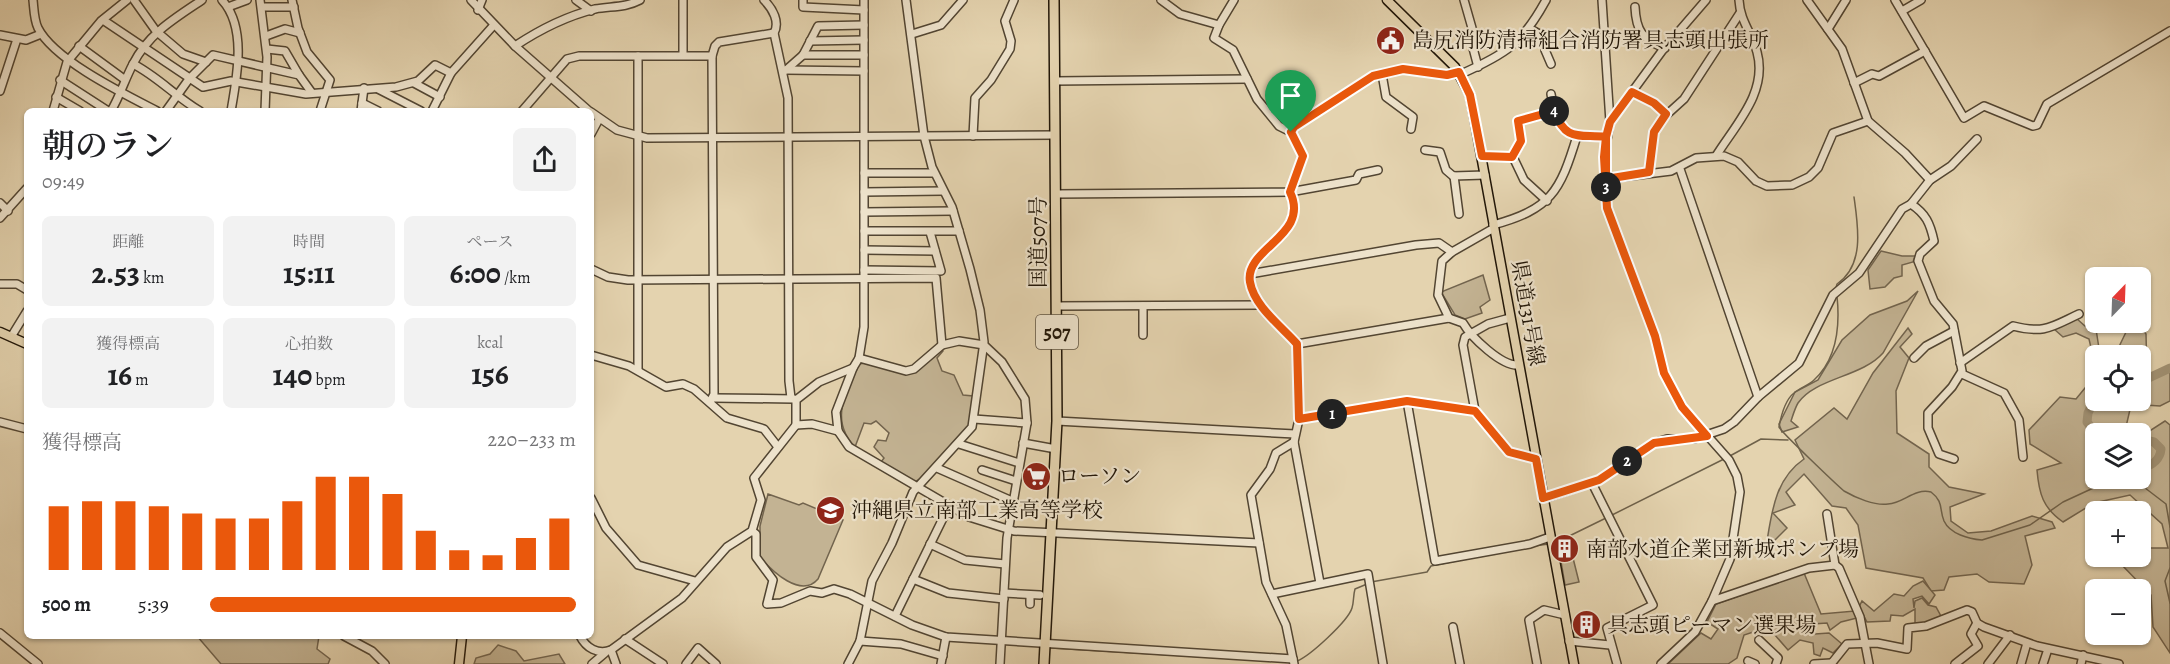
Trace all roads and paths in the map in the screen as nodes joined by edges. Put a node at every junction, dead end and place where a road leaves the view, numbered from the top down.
1 (33, 0) edge
2 (128, 0) edge
3 (134, 0) edge
4 (202, 0) edge
5 (222, 0) edge
6 (247, 0) edge
7 (471, 0) edge
8 (482, 0) edge
9 (576, 0) edge
10 (640, 0) edge
11 (683, 0) edge
12 (764, 0) edge
13 (803, 0) edge
14 (864, 0) edge
15 (906, 0) edge
16 (963, 0) edge
17 (1014, 0) edge
18 (1054, 0) edge
19 (1161, 0) edge
20 (1234, 0) edge
21 (1386, 0) edge
22 (1464, 0) edge
23 (1546, 0) edge
24 (1602, 0) edge
25 (1705, 0) edge
26 (1739, 0) edge
27 (1807, 0) edge
28 (1846, 0) edge
29 (1895, 0) edge
30 (1921, 0) edge
31 (261, 4) edge
32 (293, 4) edge
33 (228, 7) junction
34 (1635, 7) dead end
35 (478, 10) junction
36 (591, 10) junction
37 (864, 10) junction
38 (1902, 11) junction
39 (1740, 13) junction
40 (103, 20) junction
41 (1219, 25) junction
42 (493, 26) junction
43 (864, 26) junction
44 (1530, 29) junction
45 (1828, 29) junction
46 (156, 31) junction
47 (2170, 31) edge
48 (300, 33) junction
49 (774, 33) junction
50 (42, 34) junction
51 (912, 34) junction
52 (0, 35) edge
53 (266, 36) junction
54 (17, 39) junction
55 (864, 40) junction
56 (810, 41) junction
57 (79, 46) junction
58 (515, 46) junction
59 (143, 48) junction
60 (1665, 48) junction
61 (267, 50) junction
62 (1925, 51) junction
63 (683, 55) junction
64 (864, 55) junction
65 (638, 56) junction
66 (712, 56) junction
67 (803, 56) junction
68 (69, 59) junction
69 (236, 59) junction
70 (206, 62) junction
71 (133, 64) junction
72 (1551, 64) dead end
73 (267, 67) junction
74 (1478, 67) junction
75 (785, 70) junction
76 (864, 71) junction
77 (451, 73) junction
78 (1460, 73) junction
79 (1382, 74) junction
80 (299, 75) junction
81 (550, 77) junction
82 (124, 79) dead end
83 (189, 79) junction
84 (1247, 79) junction
85 (60, 80) junction
86 (1055, 81) junction
87 (236, 83) junction
88 (414, 83) junction
89 (1854, 83) junction
90 (375, 87) junction
91 (267, 88) junction
92 (364, 88) junction
93 (0, 91) edge
94 (327, 91) junction
95 (122, 92) junction
96 (1632, 92) junction
97 (312, 93) junction
98 (1551, 94) dead end
99 (56, 97) junction
100 (176, 97) junction
101 (440, 97) junction
102 (362, 107) edge
103 (54, 108) edge
104 (75, 108) edge
105 (104, 108) edge
106 (111, 108) edge
107 (151, 108) edge
108 (168, 108) edge
109 (195, 108) edge
110 (232, 108) edge
111 (266, 108) edge
112 (321, 108) edge
113 (415, 108) edge
114 (434, 108) edge
115 (524, 108) edge
116 (585, 108) edge
117 (1554, 111) junction
118 (1666, 114) junction
119 (594, 115) edge
120 (599, 119) junction
121 (1868, 121) junction
122 (1610, 122) junction
123 (594, 128) edge
124 (1411, 129) dead end
125 (1291, 132) junction
126 (1055, 135) junction
127 (924, 136) junction
128 (973, 136) junction
129 (1577, 136) junction
130 (638, 137) junction
131 (788, 137) junction
132 (1606, 137) junction
133 (713, 138) junction
134 (864, 138) junction
135 (1977, 140) dead end
136 (1425, 150) dead end
137 (1482, 156) junction
138 (1716, 156) junction
139 (1512, 157) junction
140 (1680, 169) junction
141 (1378, 170) dead end
142 (1649, 172) junction
143 (864, 173) junction
144 (934, 173) junction
145 (1485, 175) junction
146 (1454, 176) junction
147 (1606, 179) junction
148 (1930, 180) junction
149 (943, 191) junction
150 (864, 192) junction
151 (1290, 192) junction
152 (1056, 194) junction
153 (24, 197) edge
154 (1547, 201) junction
155 (0, 204) edge
156 (1911, 204) junction
157 (953, 210) junction
158 (8, 211) junction
159 (864, 212) junction
160 (1459, 213) dead end
161 (0, 218) edge
162 (1494, 226) junction
163 (864, 231) junction
164 (959, 231) junction
165 (930, 232) junction
166 (864, 250) junction
167 (935, 251) junction
168 (1452, 252) junction
169 (594, 270) edge
170 (864, 270) junction
171 (1250, 274) junction
172 (864, 278) junction
173 (636, 279) junction
174 (712, 279) junction
175 (789, 279) junction
176 (0, 284) edge
177 (24, 288) edge
178 (1260, 305) junction
179 (1057, 306) junction
180 (1143, 306) junction
181 (2079, 314) dead end
182 (24, 318) edge
183 (1449, 318) junction
184 (1510, 318) junction
185 (1954, 331) junction
186 (0, 332) edge
187 (1468, 333) junction
188 (1143, 335) dead end
189 (11, 337) junction
190 (24, 343) edge
191 (1297, 344) junction
192 (942, 345) junction
193 (984, 345) junction
194 (594, 356) edge
195 (860, 358) junction
196 (1914, 358) dead end
197 (1960, 363) junction
198 (1519, 365) junction
199 (853, 368) junction
200 (638, 370) junction
201 (1962, 374) junction
202 (1758, 397) junction
203 (794, 399) junction
204 (712, 400) junction
205 (1407, 401) junction
206 (1475, 411) junction
207 (974, 419) junction
208 (1299, 419) junction
209 (1057, 421) junction
210 (0, 422) edge
211 (1027, 423) junction
212 (796, 424) junction
213 (24, 428) edge
214 (838, 430) junction
215 (1295, 434) junction
216 (1707, 436) junction
217 (1294, 442) junction
218 (1023, 443) junction
219 (958, 444) junction
220 (778, 447) junction
221 (1056, 449) junction
222 (2024, 457) dead end
223 (1536, 459) junction
224 (1954, 459) dead end
225 (1019, 463) junction
226 (937, 468) junction
227 (982, 470) dead end
228 (1016, 481) junction
229 (1592, 483) junction
230 (916, 487) junction
231 (1543, 498) junction
232 (1012, 501) junction
233 (594, 504) edge
234 (949, 506) junction
235 (1827, 514) dead end
236 (1008, 530) junction
237 (752, 531) junction
238 (1052, 532) junction
239 (1550, 537) junction
240 (1259, 543) junction
241 (930, 544) junction
242 (1005, 564) junction
243 (1835, 565) junction
244 (913, 579) junction
245 (695, 581) junction
246 (1320, 583) junction
247 (1272, 594) junction
248 (1030, 595) junction
249 (1004, 596) junction
250 (1040, 596) dead end
251 (866, 601) junction
252 (1712, 601) junction
253 (1029, 604) dead end
254 (1565, 615) junction
255 (895, 616) junction
256 (1977, 623) junction
257 (1453, 627) dead end
258 (0, 633) edge
259 (2010, 635) junction
260 (946, 637) junction
261 (350, 639) edge
262 (462, 639) edge
263 (582, 639) edge
264 (625, 639) junction
265 (1001, 640) junction
266 (1759, 640) dead end
267 (860, 641) junction
268 (1569, 641) junction
269 (1863, 642) junction
270 (2027, 643) junction
271 (1045, 644) junction
272 (1610, 645) junction
273 (2048, 649) junction
274 (608, 652) junction
275 (2066, 654) junction
276 (2083, 655) junction
277 (943, 656) junction
278 (1294, 662) edge
279 (660, 663) edge
280 (1831, 663) edge
281 (38, 664) edge
282 (385, 664) edge
283 (459, 664) edge
284 (592, 664) edge
285 (616, 664) edge
286 (686, 664) edge
287 (716, 664) edge
288 (848, 664) edge
289 (941, 664) edge
290 (1000, 664) edge
291 (1044, 664) edge
292 (1383, 664) edge
293 (1460, 664) edge
294 (1537, 664) edge
295 (1574, 664) edge
296 (1617, 664) edge
297 (1661, 664) edge
298 (1776, 664) edge
299 (1814, 664) edge
300 (1869, 664) edge
301 (1955, 664) edge
302 (1988, 664) edge
303 (2021, 664) edge
304 (2043, 664) edge
305 (2064, 664) edge
306 (2081, 664) edge
307 (2119, 664) edge

1 - 50 street
2 - 40 street
3 - 46 street
4 - 46 street
5 - 33 street
6 - 33 street
7 - 35 street
8 - 35 street
9 - 36 street
10 - 36 street
11 - 63 street
12 - 49 street
13 - 37 street
14 - 37 street
15 - 51 street
16 - 51 street
17 - 128 street
18 - 86 highway, 国道507号 / 507
19 - 41 street
20 - 41 street
21 - 78 main road, 県道131号線
22 - 74 street
23 - 44 street
24 - 122 street
25 - 60 street
26 - 39 street
27 - 45 street
28 - 45 street
29 - 38 street
30 - 38 street
31 - 32 street
31 - 53 street
32 - 48 street
33 - 69 street
34 - 60 street
35 - 42 street
36 - 58 street
37 - 43 street
38 - 62 street
39 - 118 street
39 - 138 street
40 - 57 street
40 - 59 street
41 - 84 street
42 - 58 street
42 - 77 street
43 - 55 street
43 - 56 street
44 - 72 street
44 - 74 street
45 - 89 street
46 - 59 street
46 - 70 street
47 - 62 street
48 - 53 street
48 - 94 street
49 - 66 street
49 - 75 street
50 - 54 street
50 - 68 street
51 - 127 street
52 - 54 street
53 - 61 street
54 - 93 street
55 - 56 street
55 - 64 street
56 - 67 street
57 - 68 street
57 - 82 street
58 - 81 street
59 - 71 street
59 - 83 street
60 - 96 street
61 - 73 street
61 - 80 street
62 - 89 street
63 - 65 street
63 - 66 street
64 - 67 street
64 - 76 street
65 - 81 street
65 - 130 street
66 - 133 street
67 - 75 street
68 - 85 street
68 - 95 street
69 - 70 street
69 - 73 street
69 - 87 street
70 - 83 street
71 - 95 street
71 - 100 street
73 - 80 street
73 - 91 street
74 - 78 street
75 - 76 street
75 - 131 street
76 - 134 street
77 - 88 street
77 - 101 street
78 - 79 street
78 - 137 main road, 県道131号線
79 - 124 street
79 - 125 street
80 - 97 street
81 - 115 street
81 - 116 street
83 - 87 street
83 - 100 street
84 - 86 street
84 - 125 street
85 - 99 street
85 - 105 street
86 - 126 highway, 国道507号 / 507
87 - 91 street
87 - 110 street
88 - 90 street
88 - 101 street
89 - 121 street
90 - 92 street
90 - 113 street
91 - 97 street
91 - 111 street
92 - 94 street
92 - 102 street
94 - 97 street
94 - 112 street
95 - 106 street
95 - 107 street
96 - 118 street
96 - 122 street
98 - 117 street
99 - 103 street
99 - 104 street
100 - 108 street
100 - 109 street
101 - 114 street
117 - 129 street
117 - 139 street
118 - 142 street
119 - 120 street
120 - 123 street
120 - 130 street
121 - 138 street
121 - 148 street
122 - 132 street
125 - 151 street
126 - 128 street
126 - 152 highway, 国道507号 / 507
127 - 128 street
127 - 134 street
127 - 144 street
129 - 132 street
129 - 154 street
130 - 133 street
130 - 173 street
131 - 133 street
131 - 134 street
131 - 175 street
132 - 147 street
133 - 174 street
134 - 143 street
135 - 148 street
136 - 146 street
137 - 139 street
137 - 145 main road, 県道131号線
138 - 140 street
139 - 154 street
140 - 142 street
140 - 202 street
141 - 151 street
142 - 147 street
143 - 144 street
143 - 150 street
144 - 149 street
145 - 146 street
145 - 162 main road, 県道131号線
146 - 160 street
147 - 216 street
148 - 156 street
149 - 150 street
149 - 157 street
150 - 159 street
151 - 152 street
151 - 171 street
152 - 179 highway, 国道507号 / 507
153 - 158 street
154 - 162 street
155 - 158 street
156 - 185 street
156 - 202 street
157 - 159 street
157 - 164 street
158 - 161 street
159 - 163 street
162 - 168 street
162 - 184 main road, 県道131号線
163 - 165 street
163 - 166 street
164 - 165 street
164 - 193 street
165 - 167 street
166 - 167 street
166 - 170 street
167 - 170 street
168 - 171 street
168 - 183 street
169 - 173 street
170 - 172 street
171 - 178 street
172 - 175 street
172 - 192 street
172 - 195 street
173 - 174 street
173 - 200 street
174 - 175 street
174 - 204 street
175 - 203 street
176 - 177 street
178 - 180 street
178 - 191 street
179 - 180 street
179 - 209 highway, 国道507号 / 507
180 - 188 street
181 - 197 street
182 - 189 street
183 - 187 street
183 - 191 street
184 - 187 street
184 - 198 main road, 県道131号線
185 - 196 street
185 - 197 street
186 - 189 main road
187 - 198 street
187 - 206 street
189 - 190 main road
191 - 208 street
192 - 193 street
192 - 195 street
193 - 207 street
193 - 211 street
194 - 200 street
195 - 199 street
197 - 201 street
198 - 223 main road, 県道131号線
199 - 203 street
199 - 214 street
200 - 204 street
201 - 222 street
201 - 224 street
202 - 216 street
203 - 204 street
203 - 212 street
204 - 220 street
205 - 206 street
205 - 208 street
205 - 239 street
206 - 223 street
207 - 211 street
207 - 219 street
208 - 215 street
209 - 215 street
209 - 221 highway, 国道507号 / 507
210 - 213 street
211 - 218 street
212 - 214 street
212 - 220 street
214 - 230 street
215 - 217 street
216 - 229 street
216 - 252 street
217 - 240 street
217 - 246 street
218 - 221 street
218 - 225 street
219 - 225 street
219 - 226 street
220 - 237 street
221 - 238 highway, 国道507号 / 507
223 - 231 main road, 県道131号線
225 - 228 street
226 - 230 street
226 - 232 street
227 - 228 street
228 - 232 street
229 - 231 street
229 - 272 street
230 - 234 street
230 - 251 street
231 - 239 main road, 県道131号線
232 - 236 street
233 - 245 street
234 - 236 street
234 - 241 street
235 - 243 street
236 - 238 street
236 - 242 street
237 - 245 street
237 - 251 street
238 - 240 street
238 - 271 highway, 国道507号 / 507
239 - 254 main road, 県道131号線
240 - 247 street
241 - 242 street
241 - 244 street
242 - 249 street
243 - 252 street
243 - 269 street
244 - 249 street
244 - 255 street
245 - 264 street
246 - 247 street
246 - 292 street
247 - 278 street
248 - 249 street
248 - 250 street
248 - 253 street
249 - 265 street
251 - 255 street
251 - 267 street
252 - 297 street
254 - 268 main road, 県道131号線
254 - 294 street
255 - 260 street
256 - 259 street
256 - 269 street
256 - 301 street
257 - 293 street
258 - 281 street
259 - 270 street
259 - 302 street
260 - 265 street
260 - 277 street
261 - 282 street
262 - 283 main road
263 - 274 street
264 - 274 street
264 - 279 street
265 - 271 street
265 - 290 street
266 - 298 street
267 - 277 street
267 - 288 street
268 - 272 street
268 - 295 main road, 県道131号線
269 - 280 street
269 - 300 street
270 - 273 street
270 - 303 street
271 - 278 street
271 - 291 highway, 国道507号 / 507
272 - 296 street
273 - 275 street
273 - 304 street
274 - 284 street
274 - 285 street
275 - 276 street
275 - 305 street
276 - 306 street
276 - 307 street
277 - 289 street
280 - 299 street
286 - 287 street

